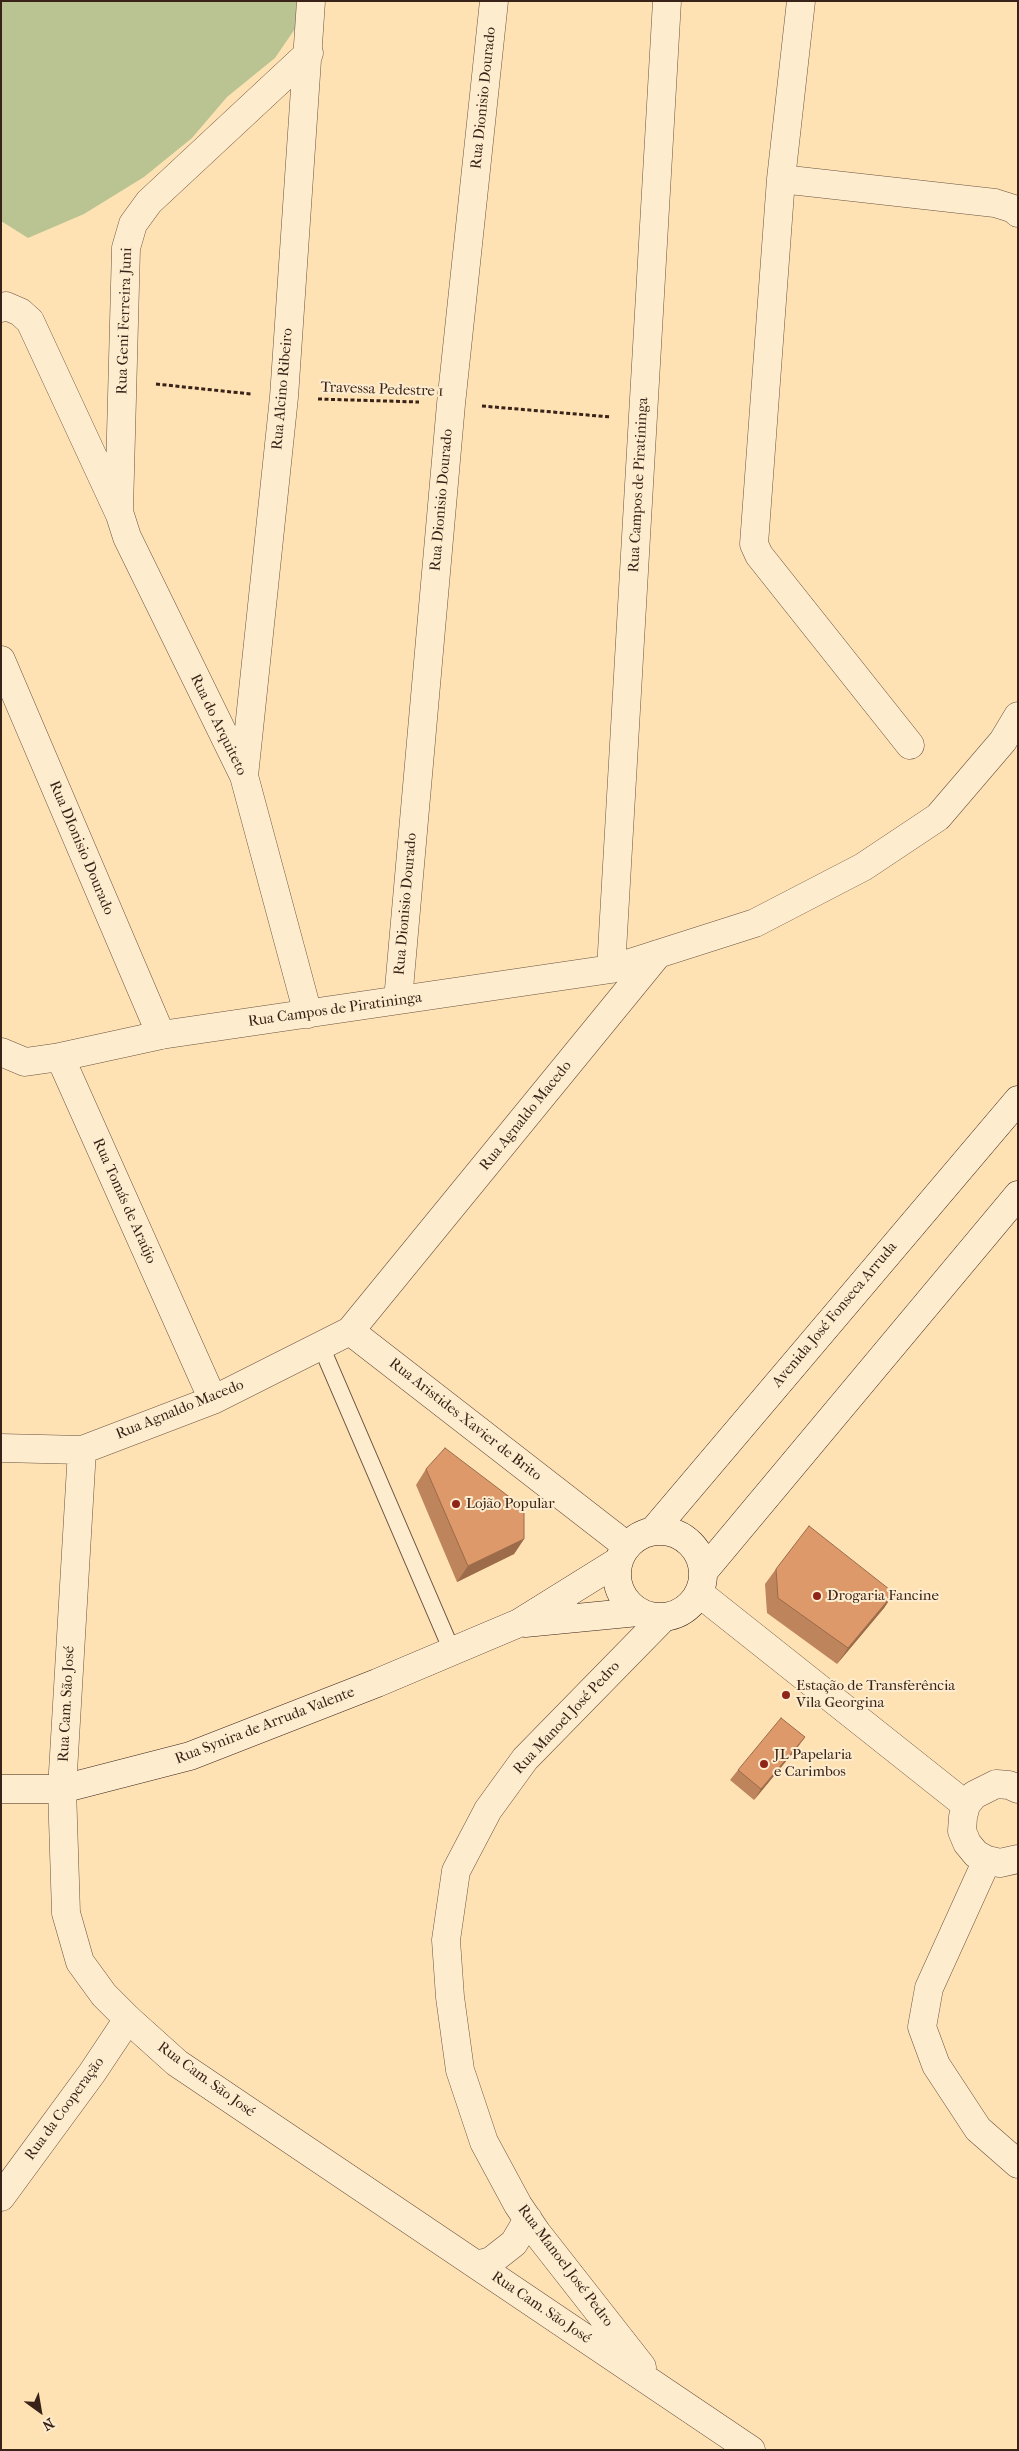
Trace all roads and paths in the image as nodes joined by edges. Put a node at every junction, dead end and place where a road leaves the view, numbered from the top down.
1 (311, 1) edge
2 (494, 1) edge
3 (667, 1) edge
4 (801, 1) edge
5 (308, 53) junction
6 (781, 179) junction
7 (1018, 213) edge
8 (1, 308) edge
9 (123, 380) junction
10 (284, 397) junction
11 (451, 404) junction
12 (641, 420) junction
13 (120, 515) junction
14 (1, 660) edge
15 (1018, 716) edge
16 (910, 745) dead end
17 (244, 776) junction
18 (658, 954) junction
19 (611, 969) junction
20 (398, 1000) junction
21 (308, 1014) junction
22 (161, 1035) junction
23 (1, 1052) edge
24 (60, 1057) junction
25 (1018, 1100) edge
26 (1018, 1195) edge
27 (350, 1331) junction
28 (321, 1346) junction
29 (213, 1400) junction
30 (1, 1448) edge
31 (82, 1450) junction
32 (653, 1531) junction
33 (622, 1554) junction
34 (702, 1582) junction
35 (651, 1615) junction
36 (519, 1623) junction
37 (452, 1652) junction
38 (1, 1789) edge
39 (62, 1789) junction
40 (1018, 1789) edge
41 (966, 1805) junction
42 (1018, 1859) edge
43 (987, 1860) junction
44 (128, 2019) junction
45 (1018, 2164) edge
46 (5, 2183) edge
47 (528, 2219) junction
48 (477, 2265) junction
49 (658, 2388) junction
50 (752, 2450) edge

1 - 5 street, Rua Alcino Ribeiro
2 - 11 street, Rua Dionisio Dourado
3 - 12 street, Rua Campos de Piratininga
4 - 6 street
5 - 9 street, Rua Geni Ferreira Juni
5 - 10 street, Rua Alcino Ribeiro
6 - 7 street
6 - 16 street
8 - 13 street, Rua do Arquiteto
9 - 10 path, Travessa Pedestre 1
9 - 13 street, Rua Geni Ferreira Juni
10 - 11 path, Travessa Pedestre 1
10 - 17 street, Rua Alcino Ribeiro
11 - 12 path, Travessa Pedestre 1
11 - 20 street, Rua Dionisio Dourado
12 - 19 street, Rua Campos de Piratininga
13 - 17 street, Rua do Arquiteto
14 - 22 street, Rua DIonisio Dourado
15 - 18 street
17 - 21 street, Rua do Arquiteto
18 - 19 street, Rua Campos de Piratininga
18 - 27 street, Rua Agnaldo Macedo
19 - 20 street, Rua Campos de Piratininga
20 - 21 street, Rua Campos de Piratininga
21 - 22 street, Rua Campos de Piratininga
22 - 24 street, Rua Campos de Piratininga
23 - 24 street
24 - 29 street, Rua Tomás de Araújo
25 - 32 street, Avenida José Fonseca Arruda
26 - 34 street
27 - 28 street, Rua Agnaldo Macedo
27 - 33 street, Rua Aristides Xavier de Brito
28 - 29 street, Rua Agnaldo Macedo
28 - 37 lane
29 - 31 street, Rua Agnaldo Macedo
30 - 31 street, Rua Agnaldo Macedo
31 - 39 street, Rua Cam. São José
32 - 33 street
32 - 34 street
33 - 35 street
33 - 36 street, Rua Synira de Arruda Valente
34 - 35 street
34 - 41 street
35 - 36 street, Rua Synira de Arruda Valente
35 - 47 street, Rua Manoel José Pedro
36 - 37 street, Rua Synira de Arruda Valente
37 - 39 street, Rua Synira de Arruda Valente
38 - 39 street, Rua Synira de Arruda Valente
39 - 44 street, Rua Cam. São José
40 - 41 street
41 - 43 street
42 - 43 street
43 - 45 street
44 - 46 street, Rua da Cooperação
44 - 48 street, Rua Cam. São José
47 - 48 street
47 - 49 street, Rua Manoel José Pedro
48 - 49 street, Rua Cam. São José
49 - 50 street, Rua Cam. São José

